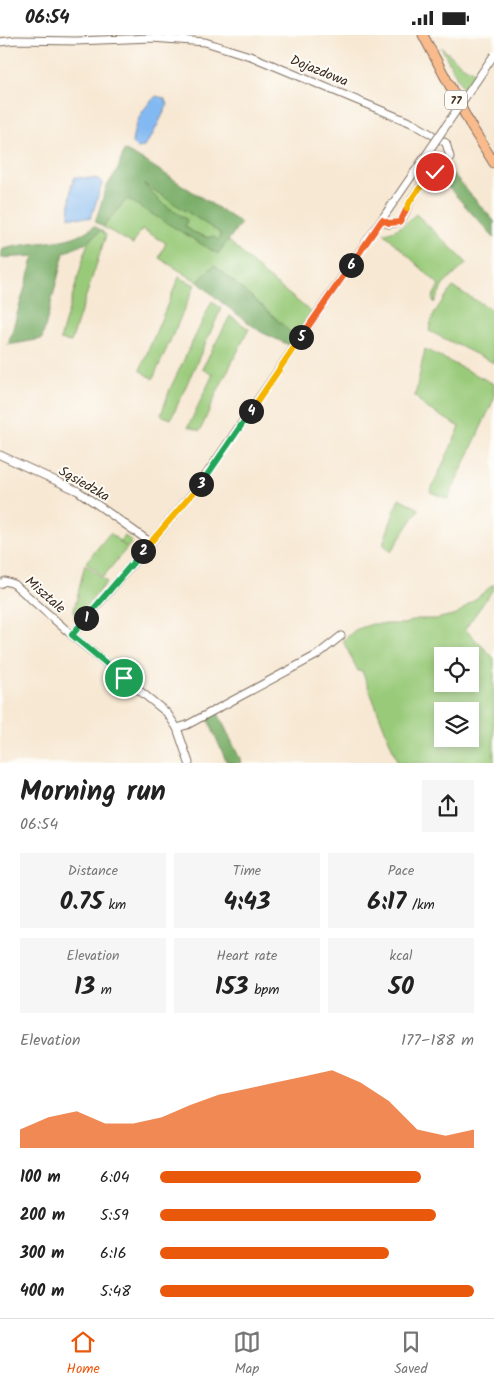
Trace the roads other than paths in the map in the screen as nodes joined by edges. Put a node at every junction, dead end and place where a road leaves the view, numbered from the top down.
1 (422, 35) edge
2 (0, 42) edge
3 (494, 55) edge
4 (494, 163) edge
5 (382, 220) junction
6 (0, 455) edge
7 (150, 542) junction
8 (0, 584) edge
9 (72, 635) junction
10 (341, 636) dead end
11 (177, 728) junction
12 (189, 763) edge

1 - 4 main road, 77
2 - 5 street, Dojazdowa
3 - 5 street, bridge
5 - 7 street
6 - 7 street, Sąsiedzka
7 - 9 street
8 - 9 street, Misztale
9 - 11 street, Misztale
10 - 11 street
11 - 12 street, Misztale

